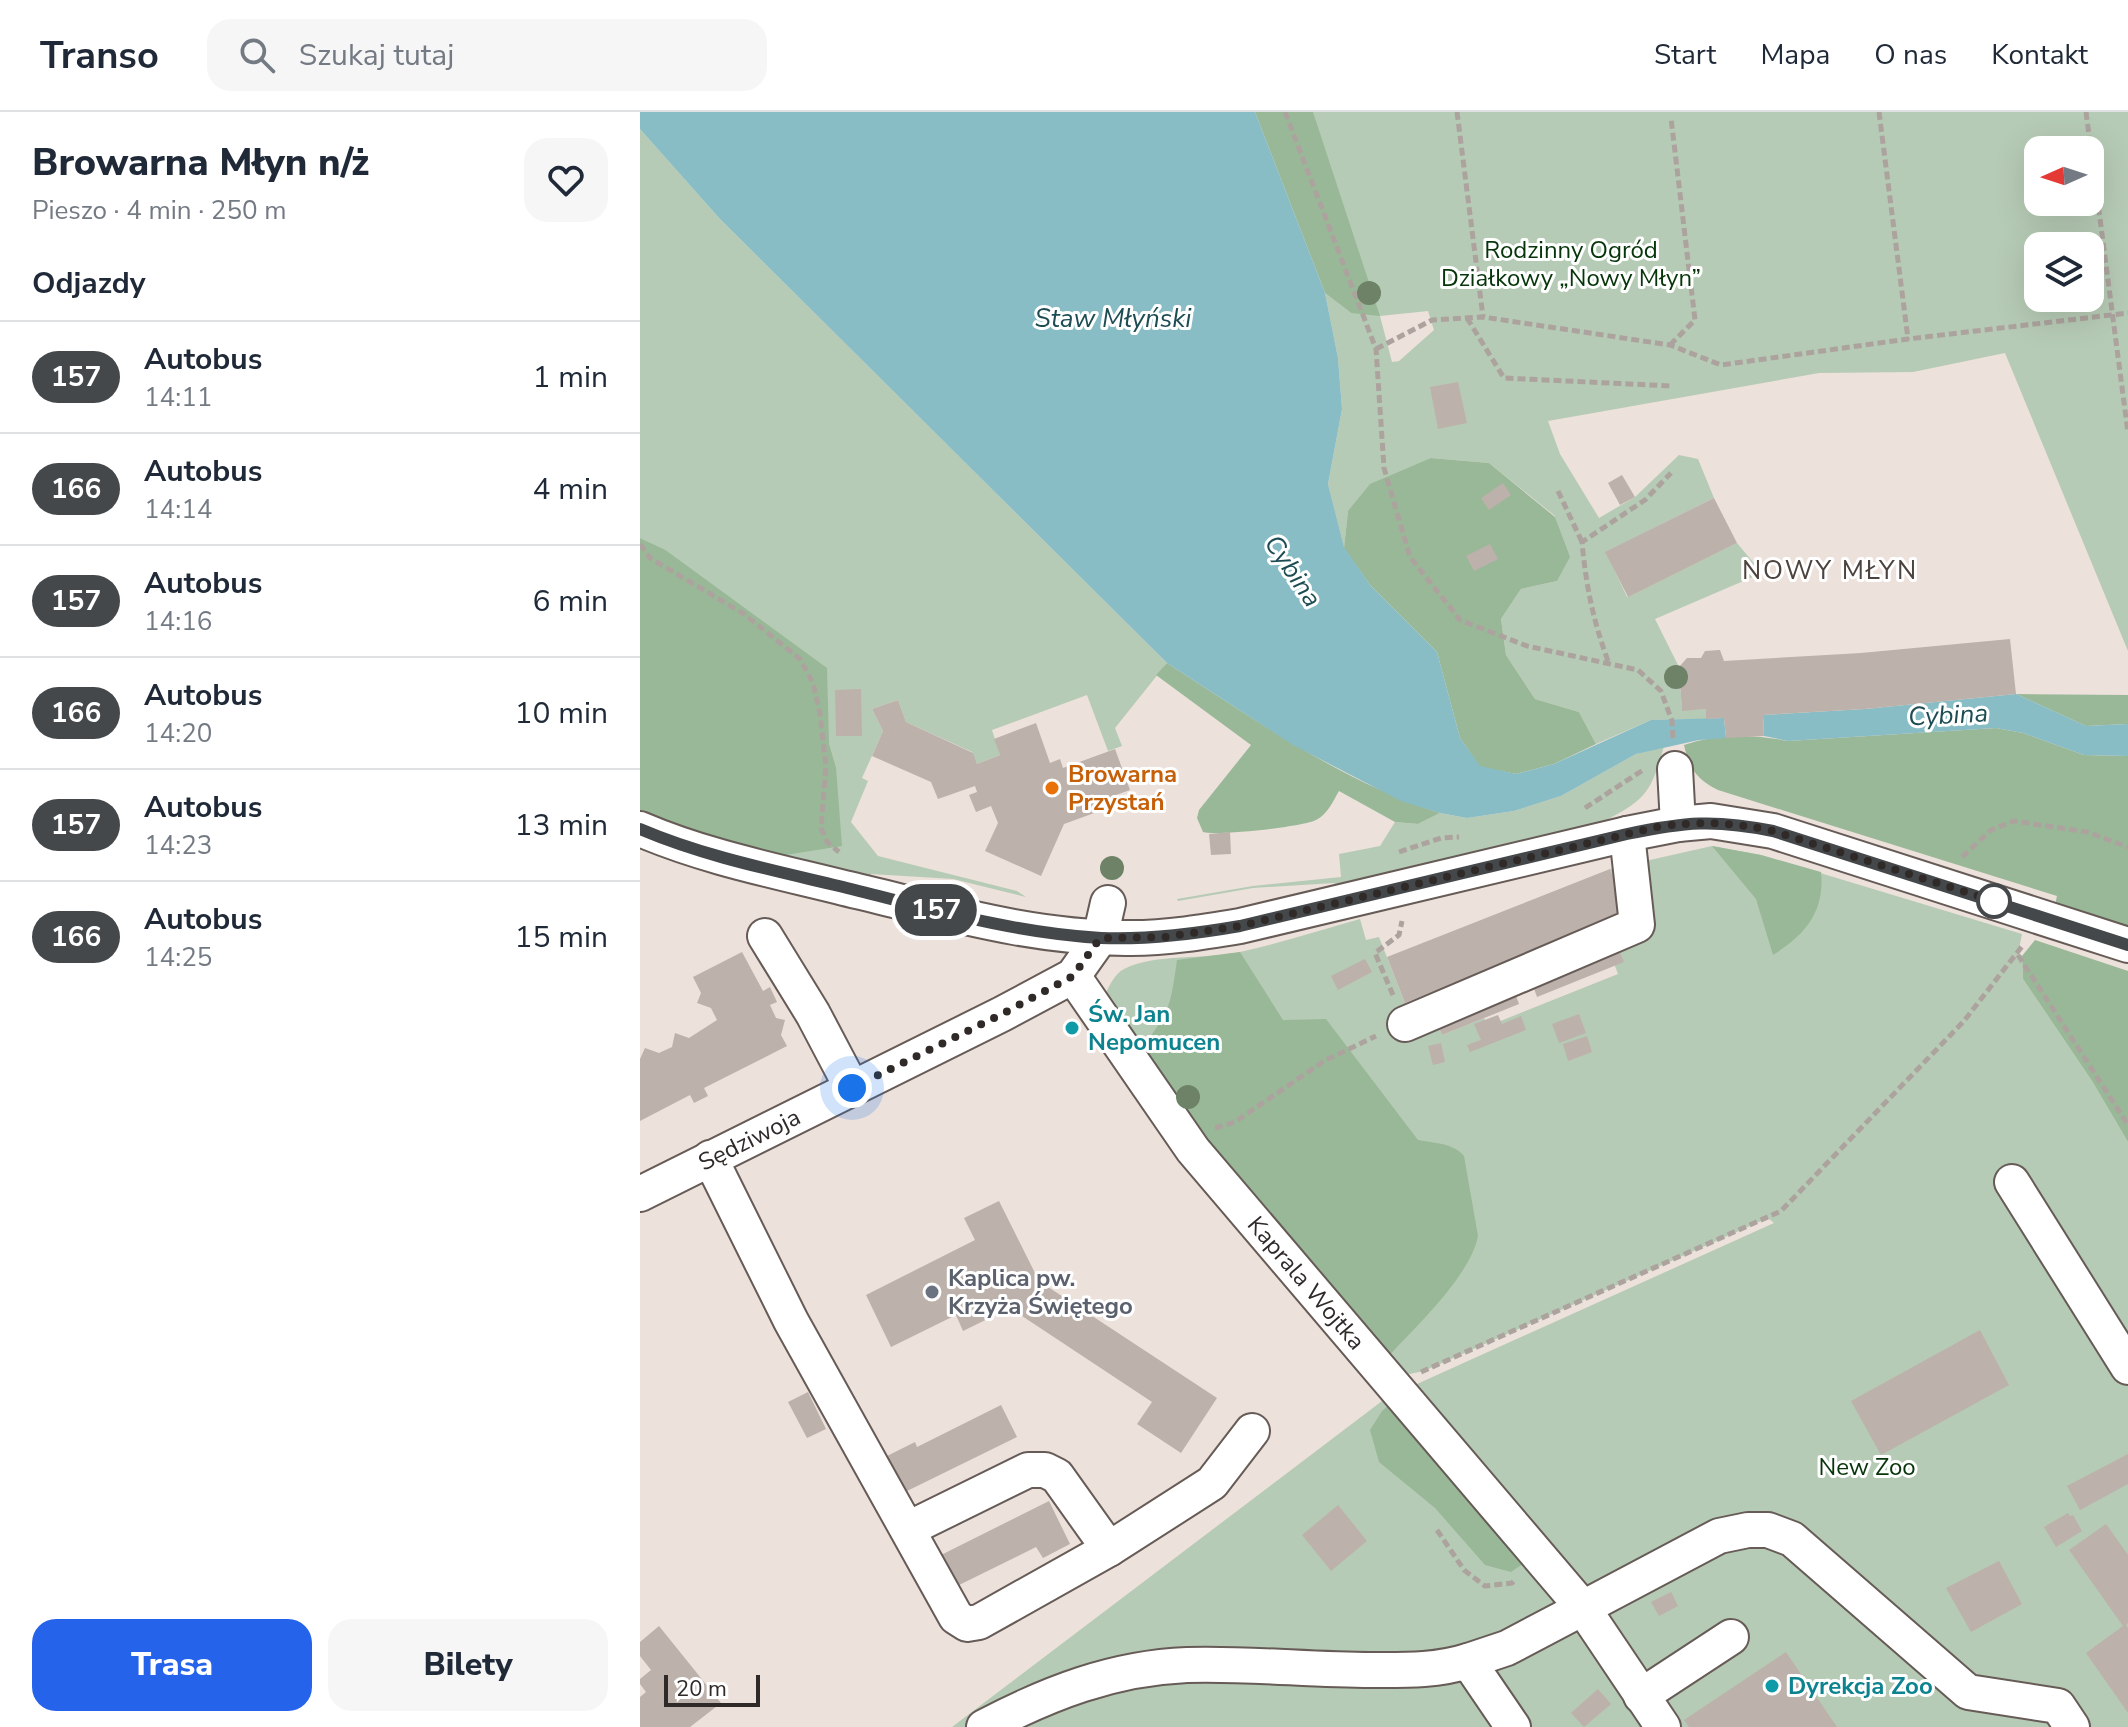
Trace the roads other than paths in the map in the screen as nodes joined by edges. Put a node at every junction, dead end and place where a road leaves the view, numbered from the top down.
1 (1674, 758) road end
2 (1678, 824) junction
3 (640, 829) edge
4 (1627, 834) junction
5 (1108, 903) dead end
6 (765, 936) dead end
7 (1100, 938) junction
8 (2128, 945) edge
9 (1073, 976) junction
10 (1405, 1024) road end
11 (852, 1088) junction
12 (710, 1158) junction
13 (2012, 1182) dead end
14 (640, 1194) edge
15 (2128, 1367) edge
16 (1252, 1431) dead end
17 (908, 1529) junction
18 (1109, 1549) junction
19 (1583, 1608) junction
20 (1731, 1637) dead end
21 (1468, 1661) junction
22 (1641, 1696) junction
23 (984, 1727) edge
24 (1513, 1727) edge
25 (1663, 1727) edge
26 (2072, 1727) edge

1 - 2 street
2 - 4 street
2 - 8 street
3 - 7 street
4 - 7 street
4 - 10 street
5 - 7 street
6 - 11 street
7 - 9 street, Sędziwoja
9 - 11 street, Sędziwoja
9 - 19 street, Kaprala Wojtka
11 - 12 street, Sędziwoja
12 - 14 street, Sędziwoja
12 - 17 street
13 - 15 street
16 - 18 street
17 - 18 street
17 - 18 street
19 - 21 street
19 - 22 street, Kaprala Wojtka
19 - 26 street
20 - 22 street
21 - 23 street
21 - 24 street
22 - 25 street, Kaprala Wojtka

